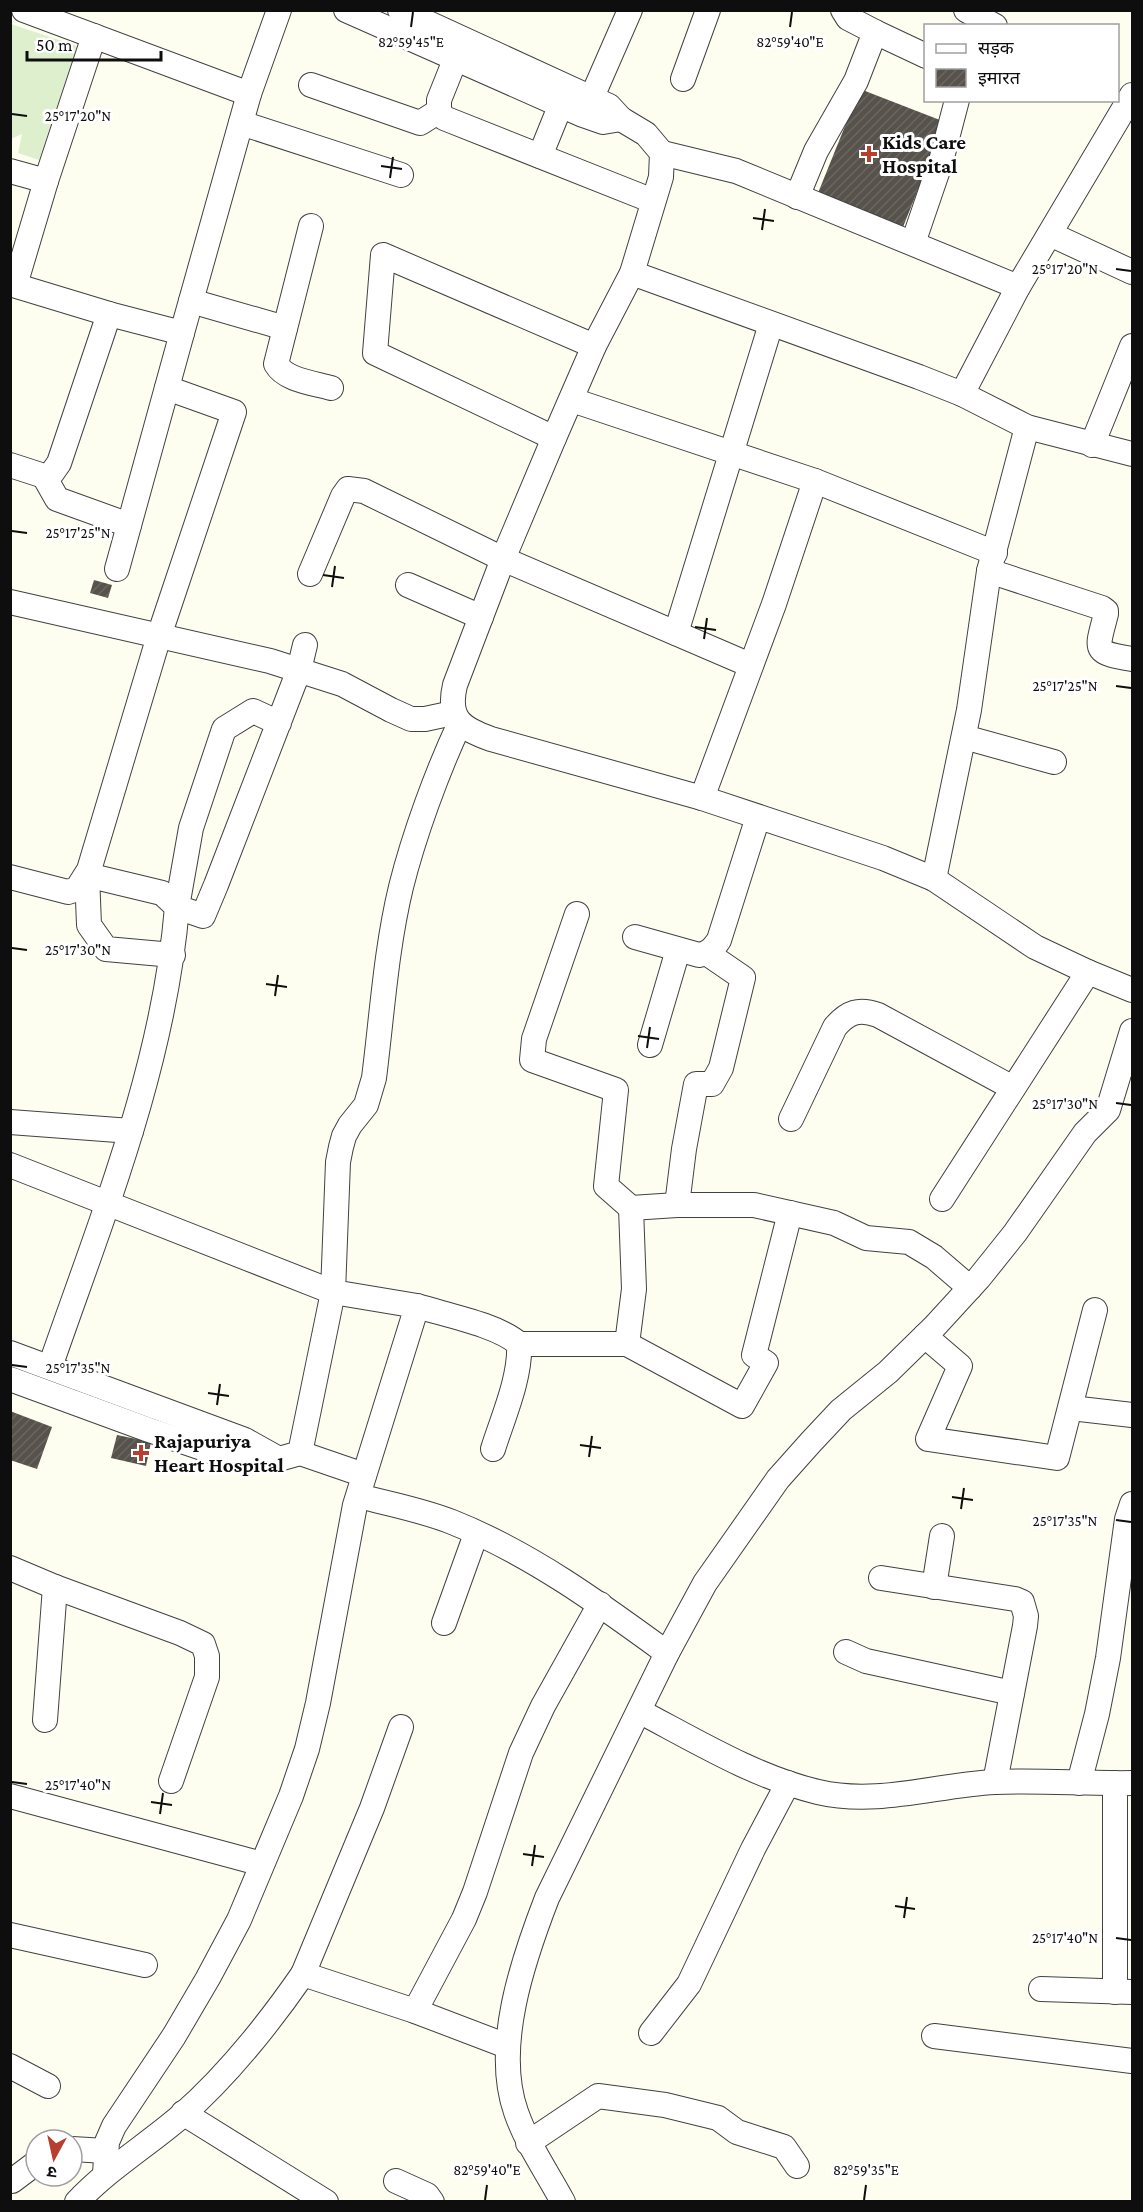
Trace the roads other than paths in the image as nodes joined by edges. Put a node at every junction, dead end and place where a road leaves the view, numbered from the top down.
1 (24, 10) edge
2 (279, 10) edge
3 (346, 10) edge
4 (400, 10) edge
5 (630, 10) edge
6 (708, 10) edge
7 (843, 10) edge
8 (875, 32) junction
9 (94, 36) junction
10 (459, 49) junction
11 (924, 55) edge
12 (683, 79) dead end
13 (1119, 84) edge
14 (311, 85) dead end
15 (1132, 93) edge
16 (249, 94) junction
17 (564, 96) junction
18 (956, 102) edge
19 (587, 106) junction
20 (439, 111) junction
21 (240, 123) junction
22 (662, 153) junction
23 (540, 156) junction
24 (10, 171) edge
25 (401, 175) dead end
26 (46, 181) junction
27 (797, 197) junction
28 (652, 201) junction
29 (311, 226) dead end
30 (1050, 234) junction
31 (913, 243) junction
32 (1132, 272) edge
33 (632, 273) junction
34 (13, 284) edge
35 (1018, 287) junction
36 (191, 301) junction
37 (109, 314) junction
38 (771, 324) junction
39 (285, 328) junction
40 (182, 333) junction
41 (594, 346) junction
42 (1132, 346) edge
43 (167, 388) junction
44 (330, 388) dead end
45 (962, 394) junction
46 (572, 400) junction
47 (1027, 427) junction
48 (554, 438) junction
49 (1092, 445) junction
50 (731, 453) junction
51 (1132, 454) edge
52 (10, 465) edge
53 (44, 476) junction
54 (815, 481) junction
55 (129, 525) junction
56 (503, 560) junction
57 (992, 562) junction
58 (117, 569) dead end
59 (310, 574) dead end
60 (408, 585) dead end
61 (10, 602) edge
62 (481, 617) junction
63 (676, 633) junction
64 (159, 636) junction
65 (305, 645) dead end
66 (1132, 659) edge
67 (750, 665) junction
68 (299, 670) junction
69 (456, 718) junction
70 (279, 723) junction
71 (964, 737) junction
72 (1054, 762) dead end
73 (702, 798) junction
74 (758, 817) junction
75 (11, 876) edge
76 (87, 876) junction
77 (934, 879) junction
78 (177, 907) junction
79 (578, 914) dead end
80 (635, 937) dead end
81 (678, 950) junction
82 (708, 954) junction
83 (173, 956) junction
84 (1088, 972) junction
85 (1132, 990) edge
86 (1132, 1031) edge
87 (650, 1045) dead end
88 (1013, 1088) junction
89 (1132, 1093) edge
90 (1108, 1110) junction
91 (791, 1119) dead end
92 (10, 1122) edge
93 (130, 1131) junction
94 (10, 1165) edge
95 (942, 1199) dead end
96 (107, 1205) junction
97 (677, 1205) junction
98 (631, 1208) junction
99 (790, 1213) junction
100 (970, 1288) junction
101 (333, 1292) junction
102 (417, 1306) junction
103 (1095, 1310) dead end
104 (925, 1336) junction
105 (519, 1344) junction
106 (627, 1344) junction
107 (10, 1353) edge
108 (50, 1367) junction
109 (10, 1379) edge
110 (1071, 1408) junction
111 (1132, 1415) edge
112 (493, 1449) dead end
113 (289, 1456) junction
114 (361, 1485) junction
115 (1132, 1503) edge
116 (476, 1534) junction
117 (942, 1536) dead end
118 (10, 1568) edge
119 (881, 1578) dead end
120 (55, 1587) junction
121 (934, 1587) junction
122 (600, 1604) junction
123 (444, 1623) dead end
124 (846, 1652) dead end
125 (668, 1653) junction
126 (1012, 1693) junction
127 (639, 1712) junction
128 (45, 1720) dead end
129 (401, 1727) dead end
130 (171, 1781) dead end
131 (995, 1782) junction
132 (788, 1783) junction
133 (1079, 1783) junction
134 (1124, 1783) edge
135 (10, 1796) edge
136 (251, 1862) dead end
137 (10, 1935) edge
138 (145, 1965) dead end
139 (303, 1974) junction
140 (1041, 1989) dead end
141 (1124, 1992) edge
142 (415, 2011) junction
143 (651, 2033) dead end
144 (934, 2036) dead end
145 (507, 2046) junction
146 (1132, 2061) edge
147 (10, 2066) edge
148 (48, 2086) dead end
149 (183, 2114) junction
150 (528, 2143) junction
151 (84, 2154) edge
152 (106, 2162) junction
153 (796, 2166) dead end
154 (24, 2172) edge
155 (12, 2181) dead end
156 (396, 2181) dead end
157 (77, 2202) edge
158 (326, 2202) edge
159 (432, 2202) edge
160 (563, 2202) edge

1 - 9 street
2 - 16 street
3 - 10 street
4 - 10 street
5 - 19 street
6 - 12 street
7 - 8 street
8 - 11 street
8 - 27 street
9 - 16 street
9 - 26 street
10 - 17 street
10 - 20 street
13 - 15 street
14 - 20 street
15 - 30 street
16 - 21 street
17 - 19 street
17 - 23 street
18 - 31 street
19 - 22 street
20 - 23 street
21 - 25 street
21 - 36 street
22 - 27 street
22 - 28 street
23 - 28 street
24 - 26 street
26 - 34 street
27 - 31 street
28 - 33 street
29 - 39 street
30 - 32 street
30 - 35 street
31 - 35 street
33 - 38 street
33 - 41 street
34 - 37 street
35 - 45 street
36 - 39 street
36 - 40 street
37 - 40 street
37 - 53 street
38 - 45 street
38 - 50 street
39 - 44 street
40 - 43 street
41 - 46 street
41 - 48 street
42 - 49 street
43 - 55 street
43 - 64 street
45 - 47 street
46 - 48 street
46 - 50 street
47 - 49 street
47 - 57 street
48 - 56 street
49 - 51 street
50 - 54 street
50 - 63 street
52 - 53 street
53 - 55 street
54 - 57 street
54 - 67 street
55 - 58 street
56 - 59 street
56 - 62 street
56 - 63 street
57 - 66 street
57 - 71 street
60 - 62 street
61 - 64 street
62 - 69 street
63 - 67 street
64 - 68 street
64 - 76 street
65 - 68 street
67 - 73 street
68 - 69 street
68 - 70 street
69 - 73 street
69 - 101 street
70 - 78 street
70 - 78 street
71 - 72 street
71 - 77 street
73 - 74 street
74 - 77 street
74 - 82 street
75 - 76 street
76 - 78 street
76 - 83 street
77 - 84 street
78 - 83 street
79 - 98 street
80 - 81 street
81 - 82 street
81 - 87 street
82 - 97 street
83 - 93 street
84 - 85 street
84 - 88 street
86 - 90 street
88 - 91 street
88 - 95 street
89 - 90 street
90 - 100 street
92 - 93 street
93 - 96 street
94 - 96 street
96 - 101 street
96 - 108 street
97 - 98 street
97 - 99 street
98 - 106 street
99 - 100 street
99 - 106 street
100 - 104 street
101 - 102 street
101 - 113 street
102 - 105 street
102 - 114 street
103 - 110 street
104 - 110 street
104 - 125 street
105 - 106 street
105 - 112 street
107 - 108 street
108 - 113 street
109 - 113 street
110 - 111 street
113 - 114 street
114 - 116 street
114 - 152 street
115 - 133 street
116 - 122 street
116 - 123 street
117 - 121 street
118 - 120 street
119 - 121 street
120 - 128 street
120 - 130 street
121 - 126 street
122 - 125 street
122 - 142 street
124 - 126 street
125 - 127 street
126 - 131 street
127 - 132 street
127 - 145 street
129 - 139 street
131 - 132 street
131 - 133 street
132 - 143 street
133 - 134 street
134 - 141 street
135 - 136 street
137 - 138 street
139 - 142 street
139 - 149 street
140 - 141 street
142 - 145 street
144 - 146 street
145 - 150 street
147 - 148 street
149 - 152 street
149 - 158 street
150 - 153 street
150 - 160 street
151 - 152 street
152 - 157 street
154 - 155 street
156 - 159 street

